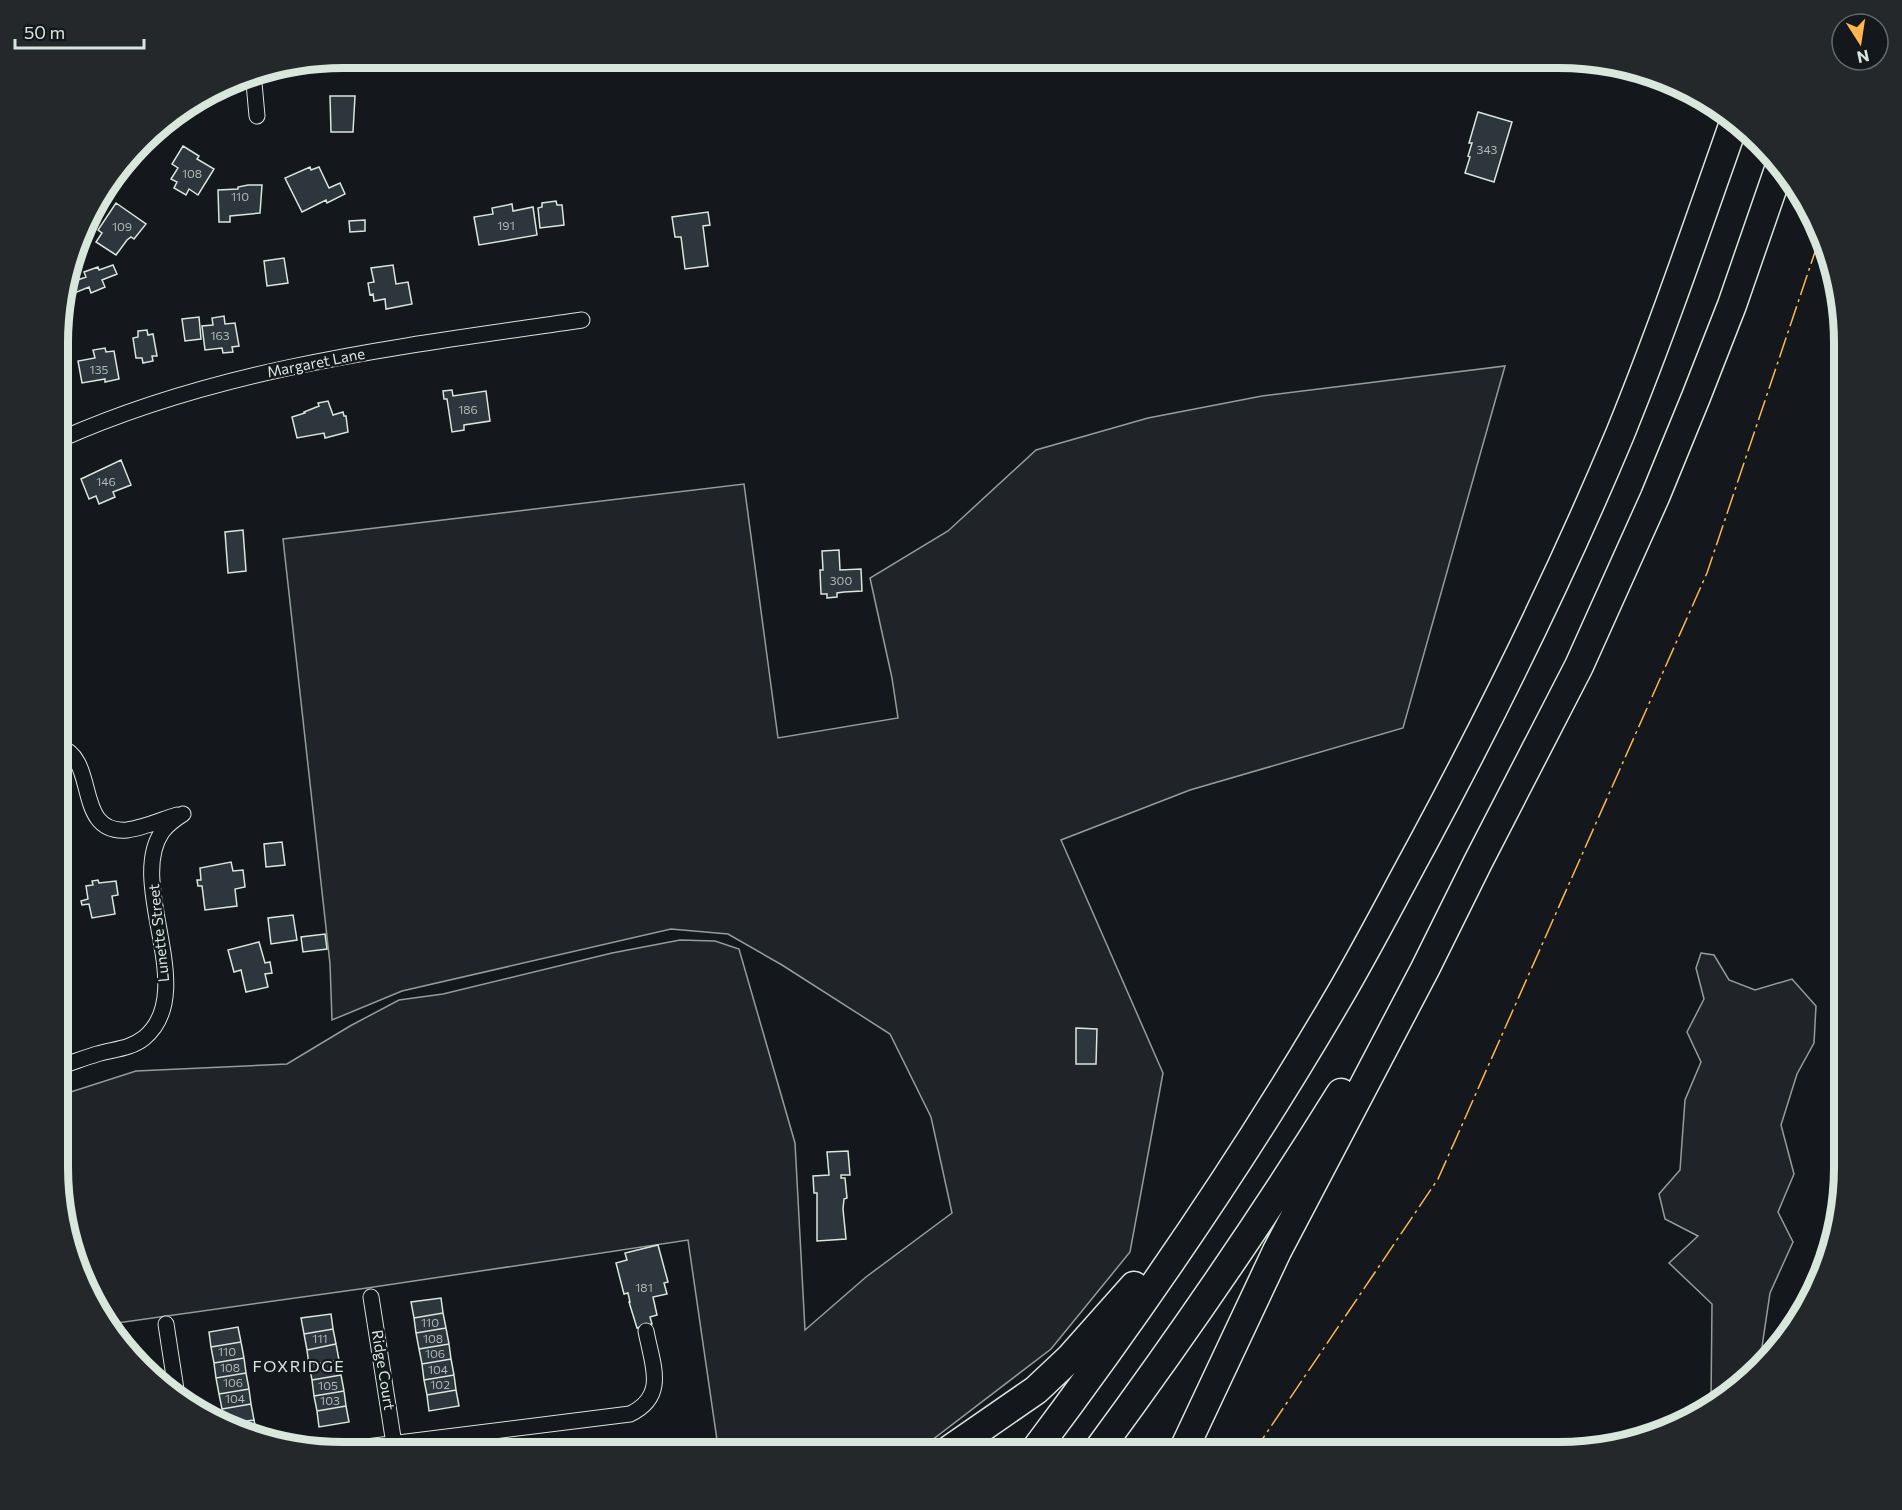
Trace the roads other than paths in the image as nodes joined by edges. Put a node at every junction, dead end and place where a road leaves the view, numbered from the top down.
1 (255, 82) edge
2 (257, 116) dead end
3 (1731, 128) edge
4 (1777, 174) edge
5 (582, 320) dead end
6 (68, 436) edge
7 (68, 752) edge
8 (1478, 862) junction
9 (1335, 1004) junction
10 (68, 1064) edge
11 (371, 1297) dead end
12 (166, 1324) dead end
13 (646, 1331) dead end
14 (176, 1386) edge
15 (394, 1442) edge
16 (410, 1442) edge
17 (961, 1442) edge
18 (1041, 1442) edge
19 (1104, 1442) edge
20 (1187, 1442) edge

1 - 2 street
3 - 9 highway
4 - 8 highway
5 - 6 street, Margaret Lane
7 - 10 street, Lunette Street
8 - 19 highway
8 - 20 highway
9 - 17 highway
9 - 18 highway
11 - 15 street, Ridge Court
12 - 14 street
13 - 16 street

